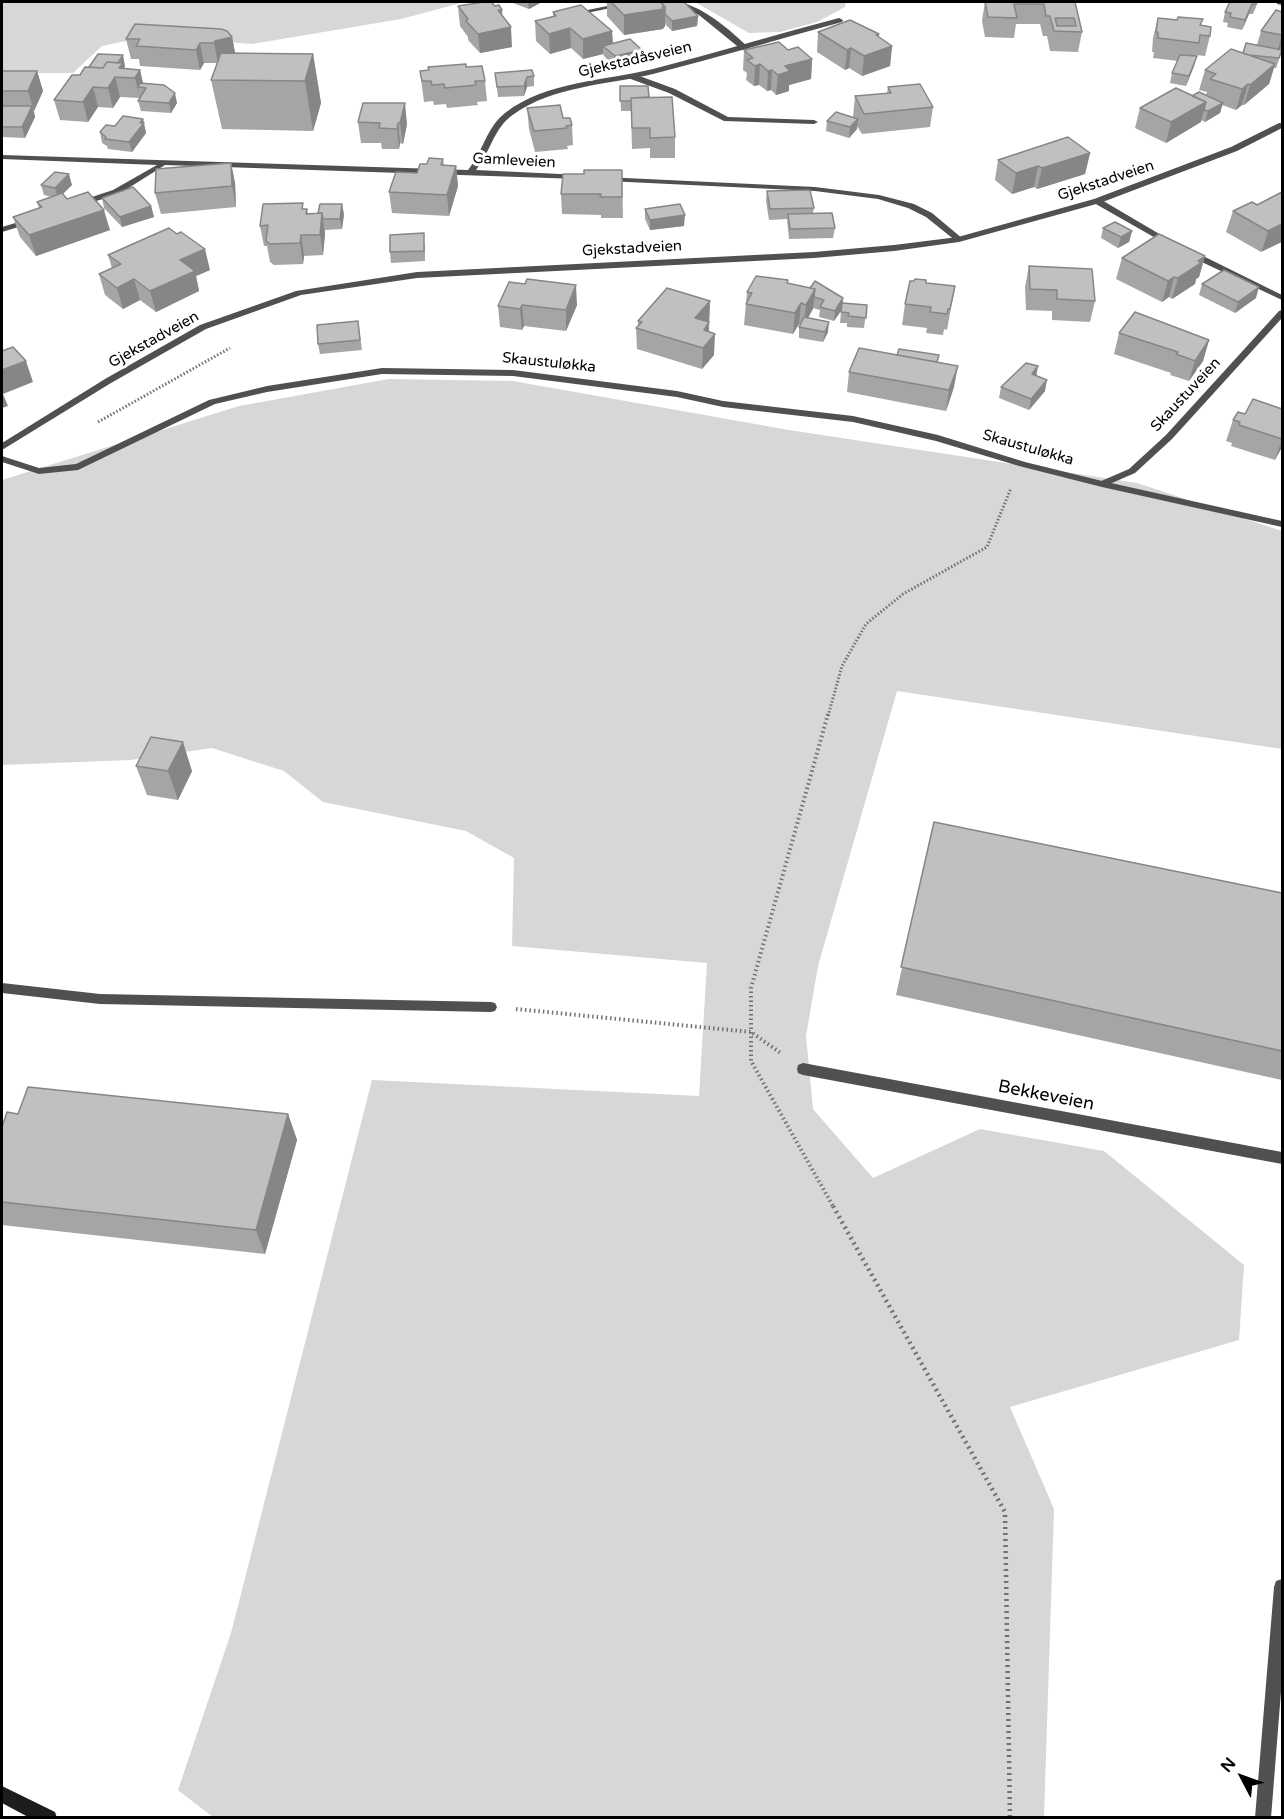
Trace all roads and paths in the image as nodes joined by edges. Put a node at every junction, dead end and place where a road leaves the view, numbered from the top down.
1 (636, 2) edge
2 (676, 2) edge
3 (563, 15) edge
4 (840, 20) dead end
5 (745, 48) junction
6 (631, 76) junction
7 (814, 122) dead end
8 (1282, 125) edge
9 (2, 157) edge
10 (162, 165) junction
11 (470, 172) junction
12 (589, 178) edge
13 (601, 178) edge
14 (1097, 201) junction
15 (75, 206) edge
16 (43, 216) edge
17 (2, 230) edge
18 (959, 239) junction
19 (1282, 298) edge
20 (1282, 313) edge
21 (233, 346) dead end
22 (93, 425) dead end
23 (2, 447) edge
24 (2, 459) edge
25 (1102, 484) junction
26 (1010, 490) dead end
27 (1282, 524) edge
28 (2, 988) edge
29 (491, 1007) joint
30 (751, 1032) junction
31 (803, 1069) joint
32 (1282, 1158) edge
33 (1282, 1587) edge
34 (2, 1794) edge
35 (49, 1818) edge
36 (1010, 1818) edge
37 (1263, 1818) edge

1 - 3 street
2 - 5 street
4 - 5 street, Gjekstadåsveien
5 - 6 street, Gjekstadåsveien
6 - 7 street
6 - 11 street, Gjekstadåsveien
8 - 14 street, Gjekstadveien
9 - 10 street, Gamleveien
10 - 11 street, Gamleveien
10 - 15 street
11 - 12 street, Gamleveien
13 - 18 street
14 - 18 street, Gjekstadveien
14 - 19 street
16 - 17 street
18 - 23 street, Gjekstadveien
20 - 25 street, Skaustuveien
21 - 22 path
24 - 25 street, Skaustuløkka
25 - 27 street, Skaustuløkka
26 - 30 path
28 - 29 street
29 - 30 path
30 - 31 path
30 - 36 path
31 - 32 street, Bekkeveien
33 - 37 street
34 - 35 main road

